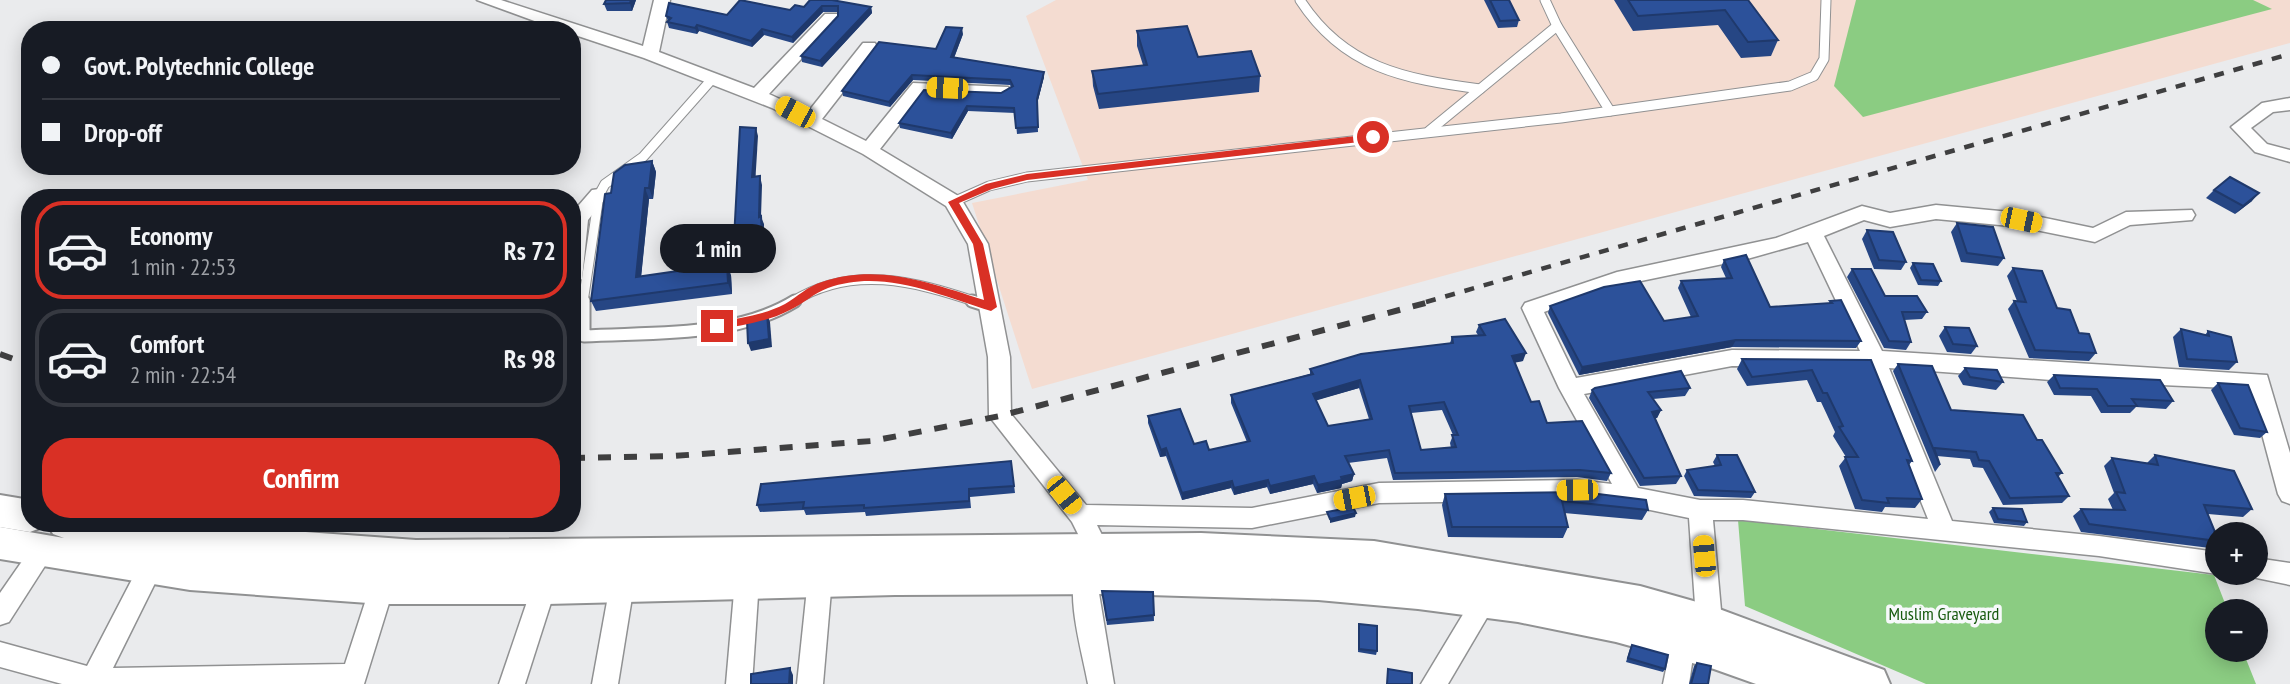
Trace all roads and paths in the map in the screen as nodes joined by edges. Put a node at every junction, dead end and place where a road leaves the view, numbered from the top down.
1 (485, 0) edge
2 (662, 0) edge
3 (1300, 0) edge
4 (1545, 0) edge
5 (1826, 0) edge
6 (831, 17) dead end
7 (549, 21) edge
8 (1557, 26) junction
9 (581, 31) edge
10 (869, 47) dead end
11 (650, 54) junction
12 (713, 78) junction
13 (1480, 89) junction
14 (1002, 91) edge
15 (757, 96) junction
16 (2290, 104) edge
17 (1610, 111) junction
18 (811, 121) junction
19 (1429, 131) junction
20 (869, 150) junction
21 (2290, 156) edge
22 (599, 195) junction
23 (953, 202) junction
24 (2185, 215) dead end
25 (581, 216) edge
26 (1813, 233) junction
27 (991, 307) junction
28 (1874, 359) junction
29 (1570, 388) junction
30 (2290, 494) edge
31 (1631, 496) junction
32 (1700, 510) junction
33 (0, 511) edge
34 (1080, 515) junction
35 (21, 520) edge
36 (1944, 530) junction
37 (38, 532) edge
38 (45, 532) edge
39 (51, 532) edge
40 (148, 532) edge
41 (0, 542) edge
42 (2205, 562) edge
43 (1092, 564) junction
44 (150, 569) junction
45 (2268, 571) edge
46 (2290, 574) edge
47 (820, 579) junction
48 (747, 581) junction
49 (622, 585) junction
50 (382, 587) junction
51 (544, 587) junction
52 (1486, 599) junction
53 (0, 614) edge
54 (1700, 639) junction
55 (0, 654) edge
56 (353, 680) edge
57 (1792, 681) edge
58 (92, 682) edge
59 (512, 684) edge
60 (605, 684) edge
61 (739, 684) edge
62 (810, 684) edge
63 (1101, 684) edge
64 (1434, 684) edge
65 (1676, 684) edge
66 (1869, 684) edge

1 - 7 street
2 - 11 street
3 - 13 lane
4 - 8 lane
5 - 17 lane
6 - 15 street
8 - 13 lane
8 - 17 lane
9 - 11 street
10 - 18 street
11 - 12 street
12 - 15 street
12 - 22 lane
13 - 19 lane
14 - 20 street
15 - 18 street
16 - 21 street
17 - 19 lane
18 - 20 street
19 - 23 lane
20 - 23 street
22 - 25 street
22 - 27 lane
23 - 27 street
24 - 26 street
26 - 28 street
26 - 29 street
27 - 34 street
28 - 29 street
28 - 30 street
28 - 36 street
29 - 31 street
31 - 32 street
31 - 34 street
32 - 36 street
32 - 54 street
33 - 35 highway
34 - 43 street
36 - 42 street
37 - 41 highway
38 - 53 street
39 - 44 highway
40 - 43 highway
43 - 47 highway
43 - 52 highway
43 - 54 highway
43 - 63 street
44 - 50 highway
44 - 58 street
45 - 46 street
47 - 48 highway
47 - 62 street
48 - 49 highway
48 - 61 street
49 - 51 highway
49 - 60 street
50 - 51 highway
50 - 56 street
51 - 59 street
52 - 54 highway
52 - 64 street
54 - 57 highway
54 - 65 street
54 - 66 highway
55 - 58 street
56 - 58 street

